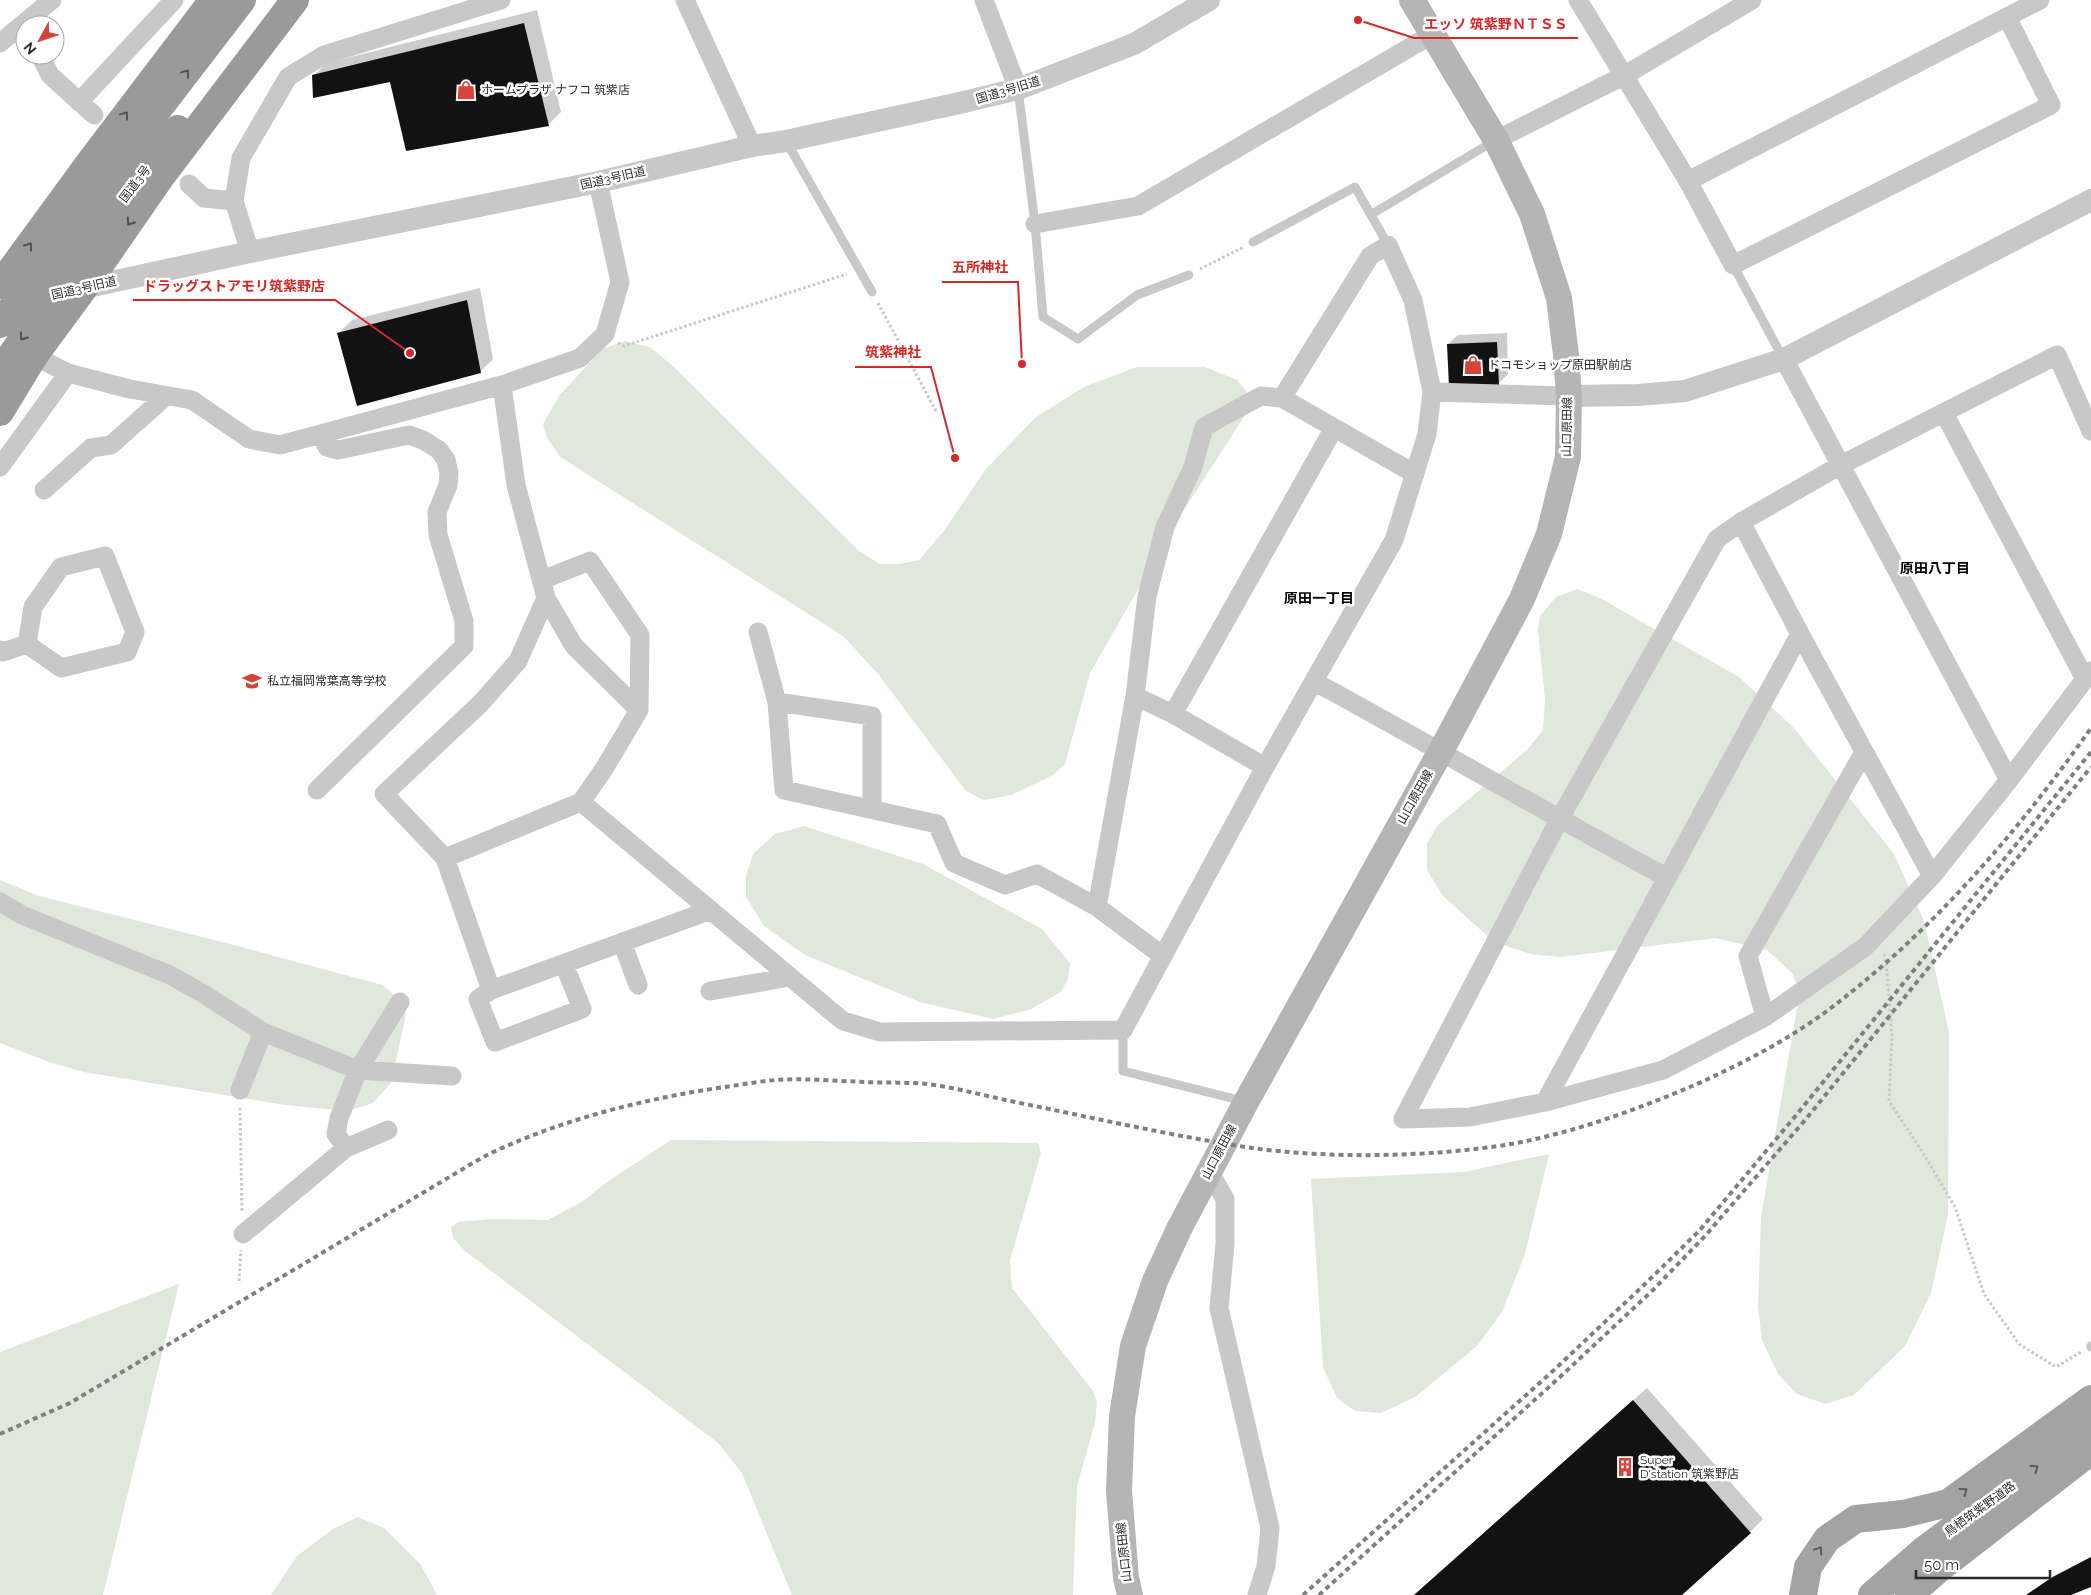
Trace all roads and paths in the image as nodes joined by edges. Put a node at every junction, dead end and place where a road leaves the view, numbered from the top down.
1 (52, 0) edge
2 (174, 0) edge
3 (213, 0) edge
4 (242, 0) edge
5 (275, 0) edge
6 (295, 0) edge
7 (501, 0) edge
8 (685, 0) edge
9 (984, 0) edge
10 (1209, 0) edge
11 (1412, 0) edge
12 (1578, 0) edge
13 (1752, 0) edge
14 (2040, 0) edge
15 (35, 15) edge
16 (2008, 17) junction
17 (15, 32) edge
18 (1433, 34) junction
19 (0, 43) edge
20 (45, 65) edge
21 (1625, 75) junction
22 (1018, 89) junction
23 (79, 102) junction
24 (94, 115) dead end
25 (1496, 140) junction
26 (786, 141) junction
27 (752, 146) junction
28 (1688, 181) junction
29 (598, 182) junction
30 (189, 184) dead end
31 (2091, 200) edge
32 (234, 201) junction
33 (1372, 214) junction
34 (1035, 224) junction
35 (1253, 242) joint
36 (1388, 245) junction
37 (250, 252) junction
38 (1733, 265) junction
39 (860, 270) junction
40 (1189, 275) joint
41 (0, 285) edge
42 (84, 288) junction
43 (872, 292) joint
44 (0, 309) edge
45 (0, 324) edge
46 (605, 334) junction
47 (34, 356) junction
48 (1784, 359) junction
49 (0, 372) edge
50 (68, 373) junction
51 (502, 385) junction
52 (1432, 392) junction
53 (166, 396) junction
54 (1568, 396) junction
55 (1282, 398) junction
56 (0, 412) edge
57 (936, 413) dead end
58 (1944, 413) junction
59 (1334, 428) junction
60 (2091, 431) edge
61 (321, 434) junction
62 (1839, 466) junction
63 (0, 467) edge
64 (1415, 474) junction
65 (44, 490) dead end
66 (1741, 522) junction
67 (542, 580) junction
68 (546, 598) junction
69 (758, 632) dead end
70 (1800, 634) junction
71 (27, 644) junction
72 (0, 650) edge
73 (2088, 675) edge
74 (1315, 682) junction
75 (1135, 696) junction
76 (777, 702) junction
77 (639, 710) junction
78 (1174, 714) junction
79 (1441, 751) junction
80 (1864, 752) junction
81 (1266, 767) junction
82 (2009, 780) junction
83 (317, 790) dead end
84 (581, 802) junction
85 (872, 809) junction
86 (1560, 820) junction
87 (445, 858) junction
88 (1932, 876) junction
89 (1666, 877) junction
90 (0, 902) edge
91 (1096, 907) junction
92 (710, 910) junction
93 (1878, 934) junction
94 (622, 942) junction
95 (1163, 956) junction
96 (564, 964) junction
97 (790, 976) junction
98 (638, 985) dead end
99 (491, 990) junction
100 (710, 991) dead end
101 (400, 1002) dead end
102 (1765, 1017) junction
103 (1123, 1030) junction
104 (263, 1032) junction
105 (358, 1070) junction
106 (452, 1076) dead end
107 (240, 1090) joint
108 (1246, 1102) junction
109 (1546, 1102) junction
110 (388, 1130) dead end
111 (346, 1148) junction
112 (1209, 1171) junction
113 (242, 1234) junction
114 (239, 1281) dead end
115 (2091, 1347) edge
116 (2091, 1400) edge
117 (2091, 1428) edge
118 (2091, 1451) edge
119 (1130, 1595) edge
120 (1256, 1595) edge
121 (1803, 1595) edge
122 (1872, 1595) edge
123 (1909, 1595) edge

1 - 15 street
2 - 23 street
41 -> 3 highway
45 -> 4 highway, 国道3号, bridge
5 -> 49 highway, 国道3号, bridge
6 -> 42 highway
7 - 32 street
8 - 27 street
9 - 22 street
10 - 22 street, 国道3号旧道
11 - 18 main road, 山口原田線
12 - 21 street
13 - 21 street
14 - 16 street
16 - 28 street
16 - 38 street
17 - 19 street
18 - 25 main road, 山口原田線
18 - 34 street
20 - 23 street
21 - 25 street
21 - 28 street
22 - 26 street, 国道3号旧道
22 - 34 lane
23 - 24 street
25 - 33 lane
25 - 54 main road, 山口原田線
26 - 27 street, 国道3号旧道
26 - 39 lane
27 - 29 street, 国道3号旧道
28 - 38 street
29 - 37 street, 国道3号旧道
29 - 46 street
30 - 32 street
31 - 48 street
32 - 37 street
33 - 35 lane
33 - 36 lane
34 - 40 lane
35 - 40 path
36 - 52 street
36 - 55 street
37 - 42 street, 国道3号旧道
38 - 48 lane
39 - 43 lane
39 - 46 path
42 - 44 street, 国道3号旧道
42 - 47 highway
43 - 57 path
46 - 51 street
47 - 50 street
47 - 56 highway
48 - 54 street
48 - 62 street
50 - 53 street
50 - 63 street
51 - 61 street
51 - 67 street
52 - 54 street
52 - 64 street
53 - 61 street
53 - 65 street
54 - 79 main road, 山口原田線
55 - 59 street
55 - 75 street
58 - 60 street
58 - 62 street
58 - 73 street
59 - 64 street
59 - 78 street
61 - 83 street
62 - 66 street
62 - 82 street
64 - 74 street
66 - 70 street
66 - 86 street
67 - 68 street
67 - 77 street
68 - 77 street
68 - 87 street
69 - 76 street
70 - 80 street
70 - 89 street
71 - 71 street
71 - 72 street
73 - 82 street
74 - 79 street
74 - 81 street
75 - 78 street
75 - 91 street
76 - 85 street
76 - 85 street
77 - 84 street
78 - 81 street
79 - 86 street
79 - 108 main road, 山口原田線
80 - 88 street
80 - 102 street
81 - 95 street
82 - 88 street
84 - 87 street
84 - 92 street
85 - 91 street
86 - 89 street
86 - 109 street
87 - 99 street
88 - 93 street
89 - 109 street
90 - 104 street
91 - 95 street
92 - 94 street
92 - 97 street
93 - 102 street
93 - 115 path
94 - 96 street
94 - 98 street
95 - 103 street
96 - 99 street
96 - 99 street
97 - 100 street
97 - 103 street
101 - 105 street
102 - 109 street
103 - 108 lane
104 - 105 street
104 - 107 street
105 - 106 street
105 - 111 street
107 - 113 path
108 - 112 main road, 山口原田線
110 - 111 street
111 - 113 street
112 - 119 main road, 山口原田線
112 - 120 street
113 - 114 path
121 -> 116 main road
122 -> 117 main road, 鳥栖筑紫野道路
118 - 123 main road, 鳥栖筑紫野道路

